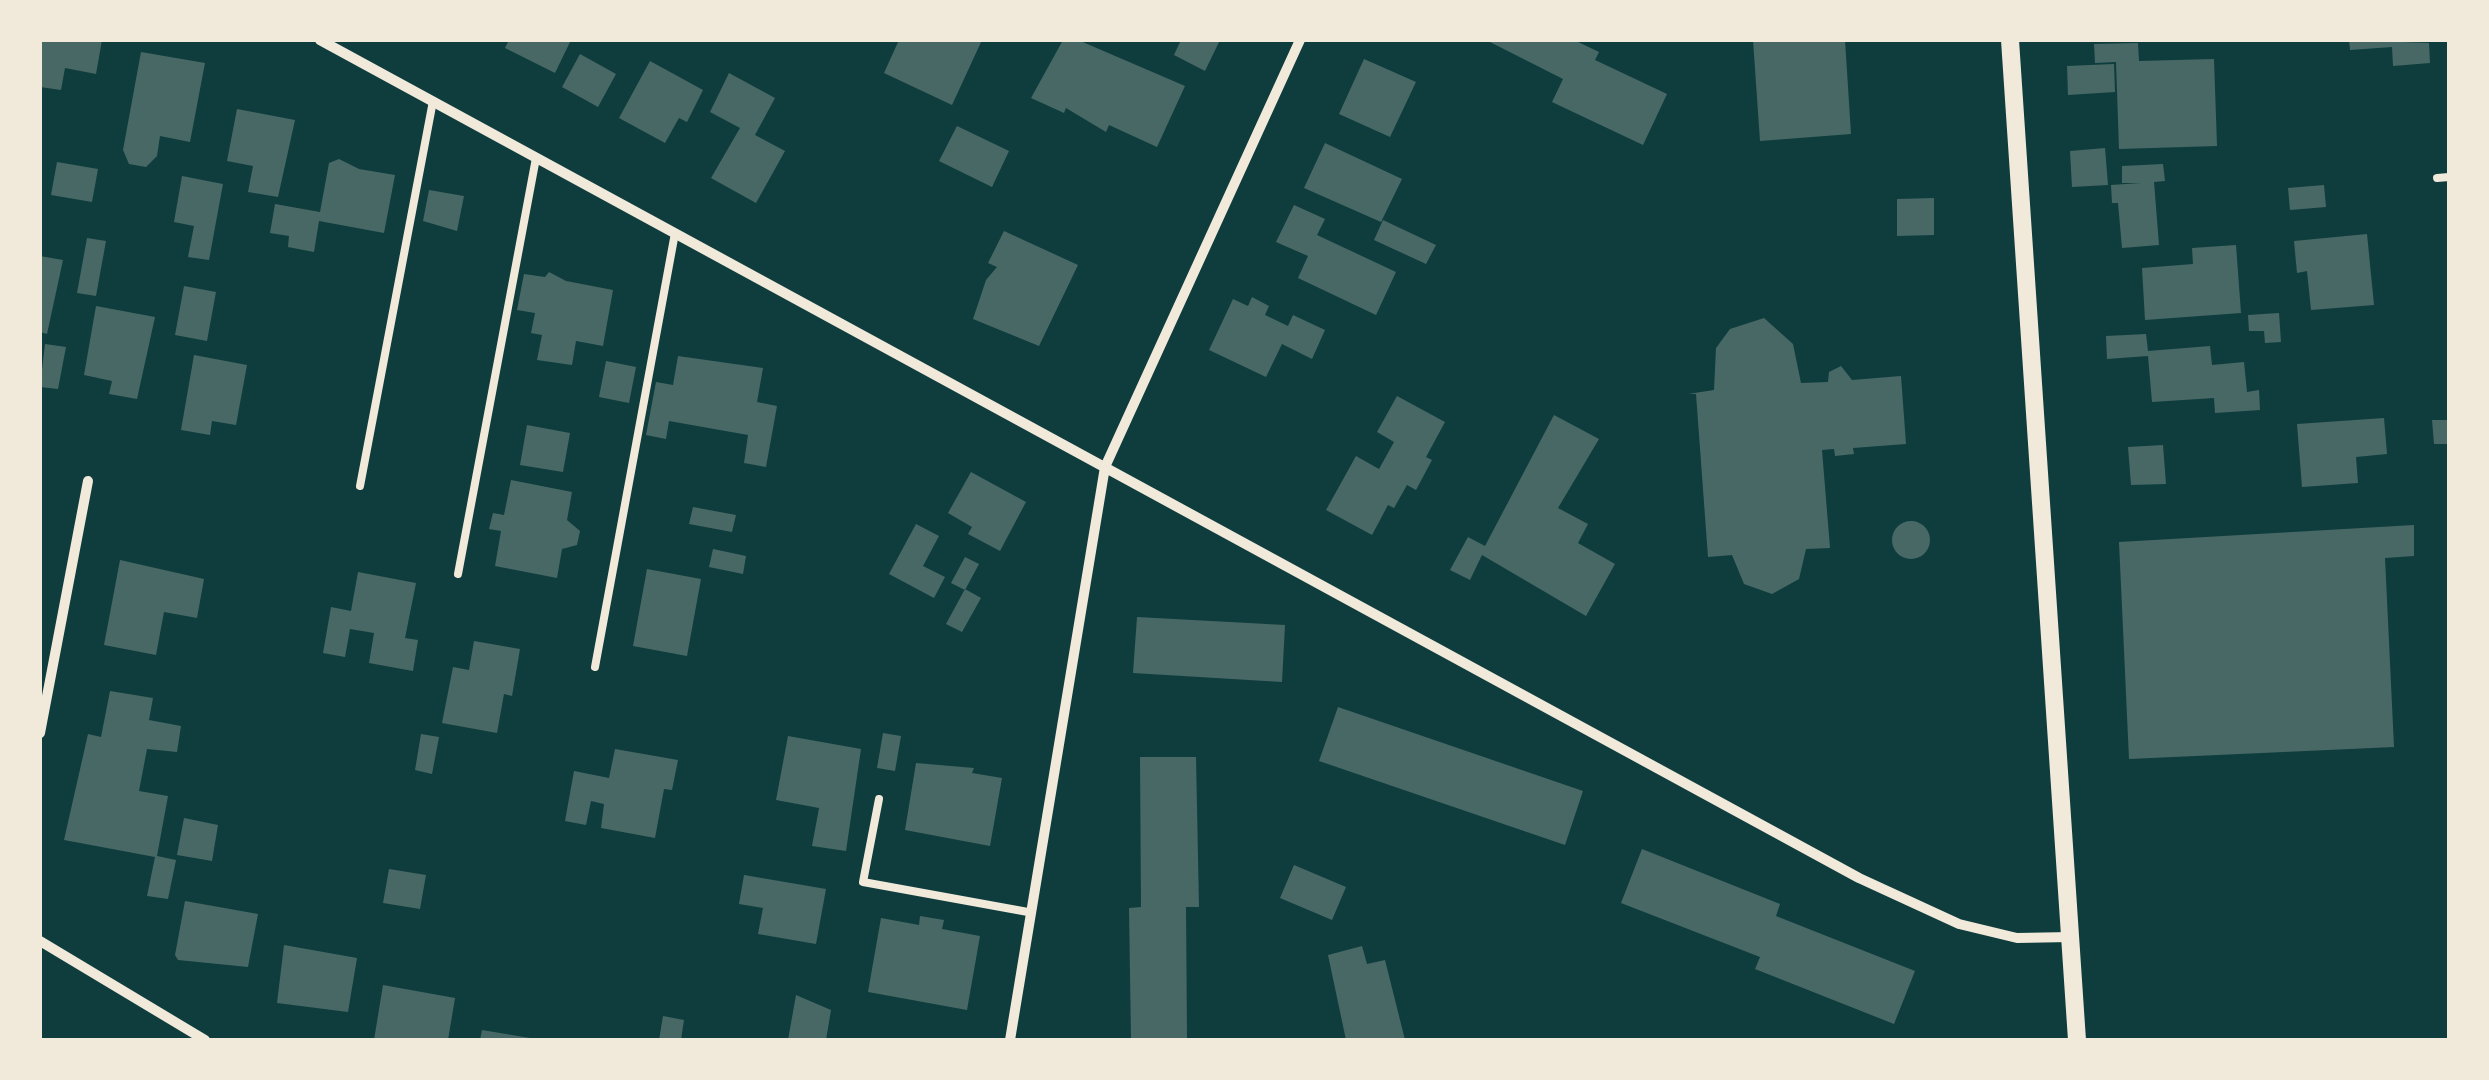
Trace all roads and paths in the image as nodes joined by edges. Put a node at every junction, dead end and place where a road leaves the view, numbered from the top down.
1 (320, 40) edge
2 (1300, 40) edge
3 (2010, 40) edge
4 (433, 102) junction
5 (536, 158) junction
6 (2449, 177) edge
7 (2438, 178) dead end
8 (675, 233) junction
9 (1104, 467) junction
10 (88, 481) dead end
11 (360, 486) dead end
12 (458, 574) dead end
13 (595, 667) dead end
14 (40, 733) edge
15 (879, 798) dead end
16 (1028, 912) junction
17 (2070, 937) junction
18 (40, 941) edge
19 (205, 1040) edge
20 (1010, 1040) edge
21 (2077, 1040) edge

1 - 4 street
2 - 9 street
3 - 17 street
4 - 5 street
4 - 11 lane
5 - 8 street
5 - 12 lane
6 - 7 lane
8 - 9 street
8 - 13 lane
9 - 16 street
9 - 17 street
10 - 14 street
15 - 16 lane
16 - 20 street
17 - 21 street
18 - 19 street

